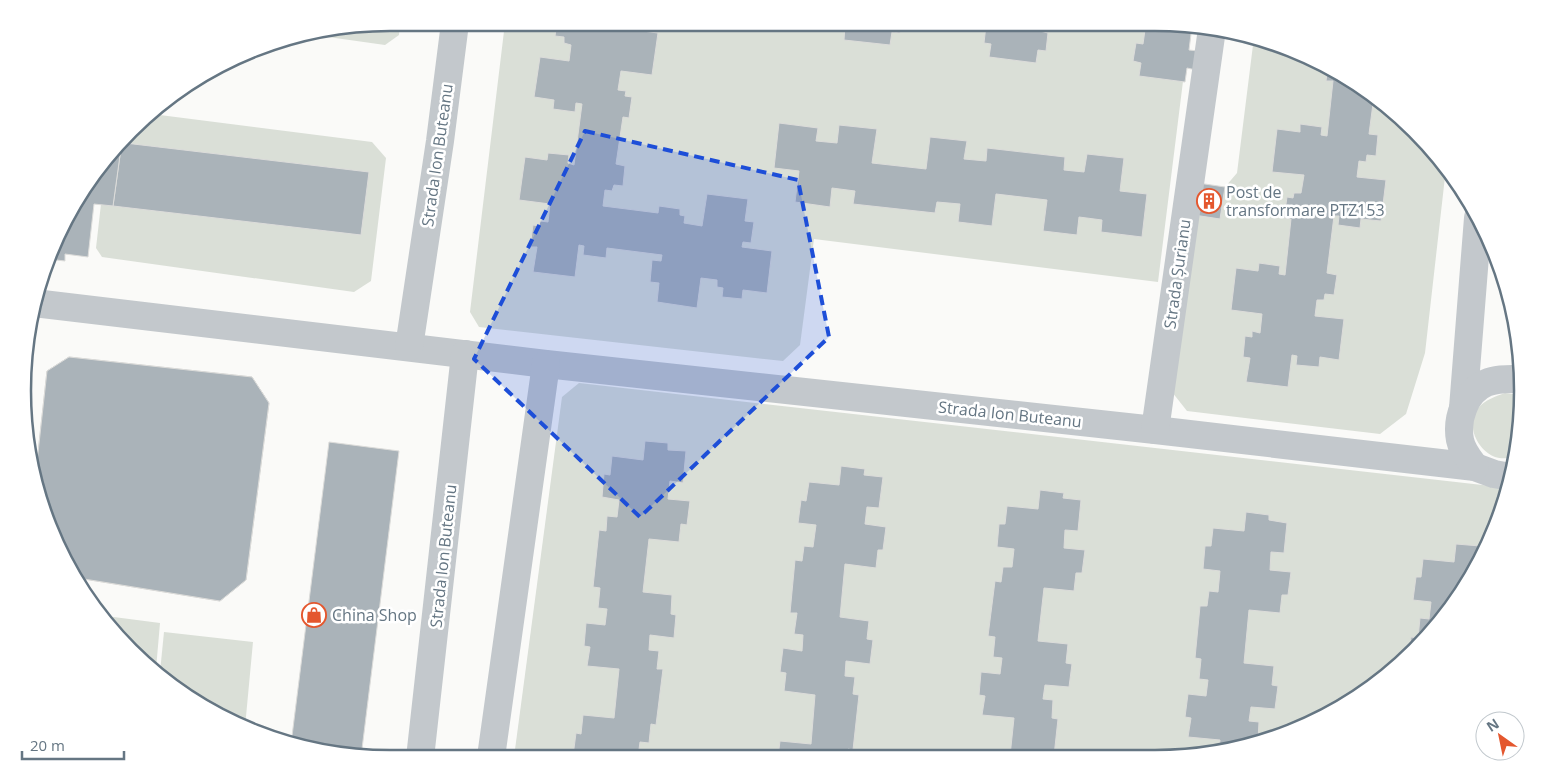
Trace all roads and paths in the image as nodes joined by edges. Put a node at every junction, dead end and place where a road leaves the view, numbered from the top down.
1 (454, 31) edge
2 (1211, 36) edge
3 (1477, 232) edge
4 (42, 304) edge
5 (409, 347) junction
6 (465, 354) junction
7 (546, 364) junction
8 (1514, 379) edge
9 (1462, 408) junction
10 (1155, 430) junction
11 (1475, 467) junction
12 (1504, 476) edge
13 (421, 750) edge
14 (492, 750) edge

1 - 5 street, Strada Ion Buteanu
2 - 10 street, Strada Șurianu
3 - 9 street
4 - 5 street, Strada Ion Buteanu
5 - 6 street, Strada Ion Buteanu
6 - 7 street, Strada Ion Buteanu
6 - 13 street, Strada Ion Buteanu
7 - 10 street, Strada Ion Buteanu
7 - 14 street
8 - 9 street
9 - 11 street
10 - 11 street, Strada Ion Buteanu
11 - 12 street, Strada Ion Buteanu

